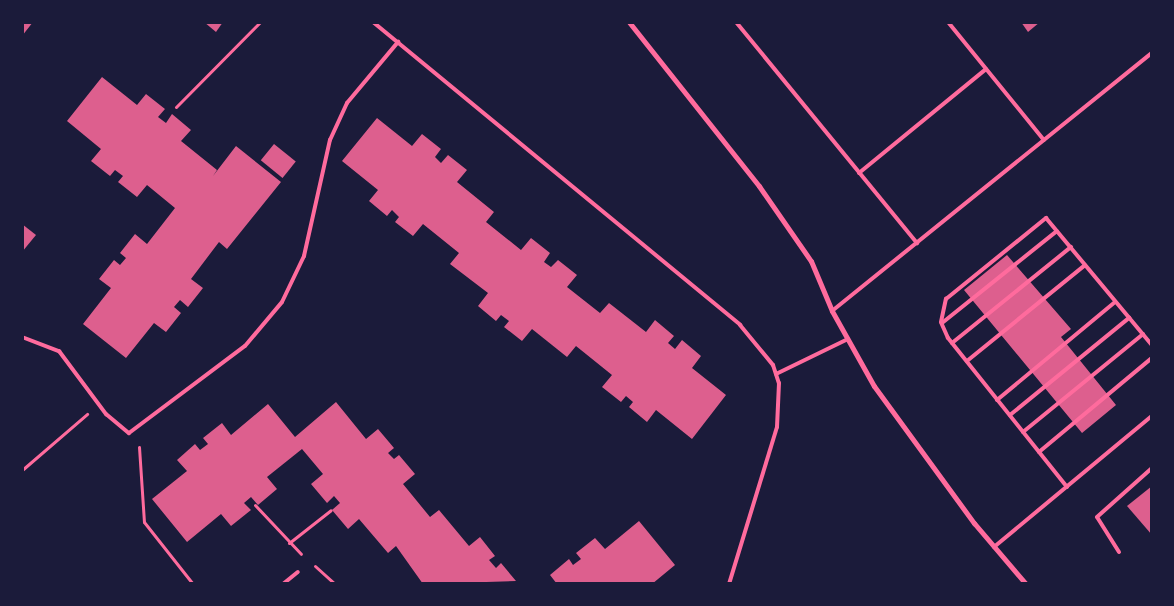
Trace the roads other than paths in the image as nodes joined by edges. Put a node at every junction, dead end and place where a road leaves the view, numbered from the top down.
1 (373, 22) edge
2 (629, 22) edge
3 (736, 22) edge
4 (948, 22) edge
5 (398, 42) junction
6 (1152, 53) edge
7 (986, 69) junction
8 (1044, 140) junction
9 (859, 173) junction
10 (1056, 230) junction
11 (917, 243) junction
12 (1071, 247) junction
13 (1085, 265) junction
14 (1115, 302) junction
15 (832, 311) junction
16 (1129, 318) junction
17 (942, 323) junction
18 (1143, 334) junction
19 (22, 337) edge
20 (848, 339) junction
21 (952, 343) junction
22 (1152, 345) edge
23 (1152, 358) edge
24 (966, 362) junction
25 (776, 374) junction
26 (997, 400) junction
27 (1010, 415) junction
28 (1152, 416) edge
29 (1023, 432) junction
30 (1039, 452) junction
31 (1152, 468) edge
32 (1067, 487) junction
33 (994, 547) junction
34 (1119, 552) dead end
35 (298, 572) dead end
36 (283, 584) edge
37 (729, 584) edge
38 (1026, 584) edge

1 - 5 lane
2 - 15 street
3 - 9 lane
4 - 7 lane
5 - 19 lane
5 - 25 lane
6 - 8 lane
7 - 8 lane
7 - 9 lane
8 - 11 lane
9 - 11 lane
10 - 12 lane
10 - 17 lane
10 - 17 lane
11 - 15 lane
12 - 13 lane
12 - 21 lane
13 - 14 lane
13 - 24 lane
14 - 16 lane
14 - 26 lane
15 - 20 street
16 - 18 lane
16 - 27 lane
17 - 21 lane
18 - 22 lane
18 - 29 lane
20 - 25 lane
20 - 33 street
21 - 24 lane
23 - 30 lane
24 - 26 lane
25 - 37 lane
26 - 27 lane
27 - 29 lane
28 - 32 lane
29 - 30 lane
30 - 32 lane
31 - 34 lane
32 - 33 lane
33 - 38 street
35 - 36 lane

